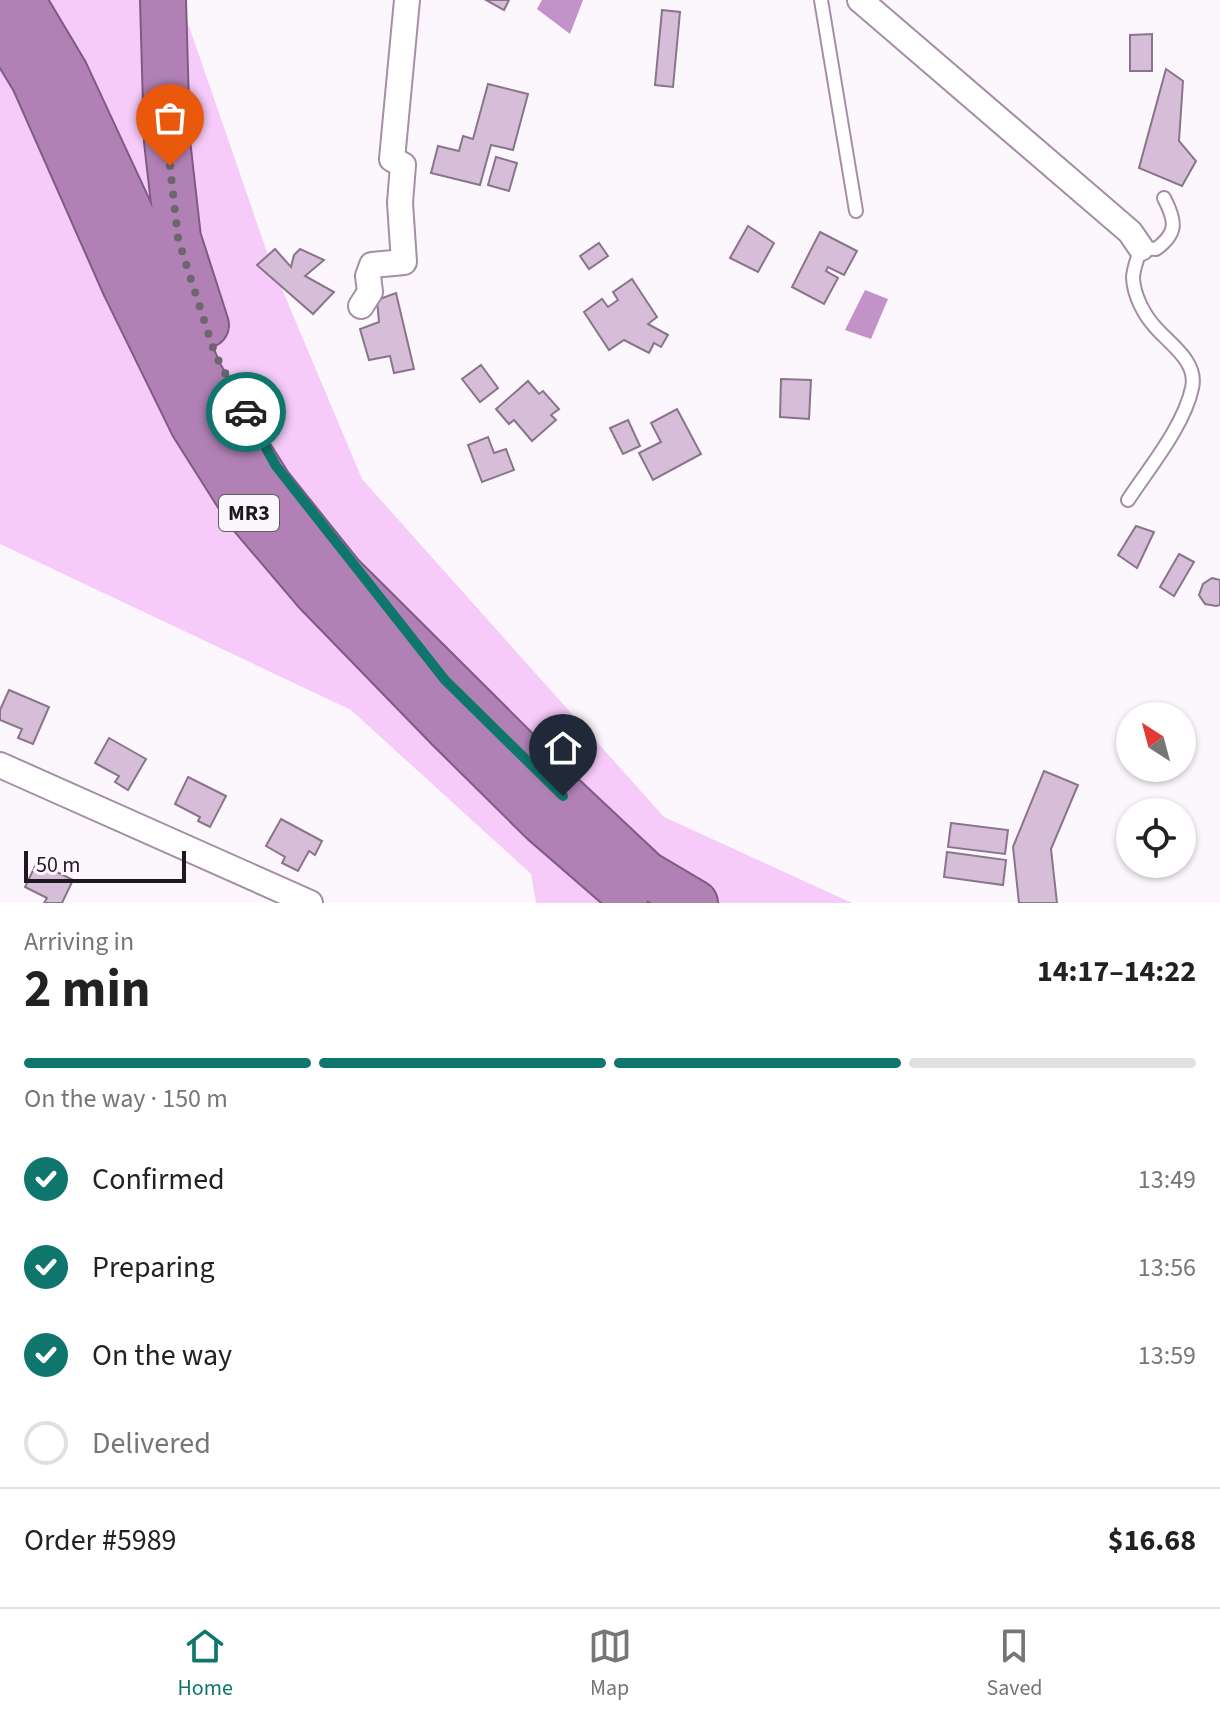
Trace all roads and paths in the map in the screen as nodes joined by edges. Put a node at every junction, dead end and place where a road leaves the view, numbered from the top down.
1 (22, 0) edge
2 (163, 0) edge
3 (407, 0) edge
4 (821, 0) edge
5 (860, 0) edge
6 (0, 24) edge
7 (1164, 198) dead end
8 (856, 211) dead end
9 (1141, 248) junction
10 (361, 306) dead end
11 (1128, 500) dead end
12 (445, 680) junction
13 (0, 765) edge
14 (310, 903) edge
15 (637, 903) edge
16 (695, 903) edge

1 - 12 highway, MR3
2 - 12 highway
3 - 10 street
4 - 8 lane
5 - 9 street
6 - 15 highway, MR3
7 - 9 lane
9 - 11 lane
12 - 16 highway, MR3
13 - 14 street

